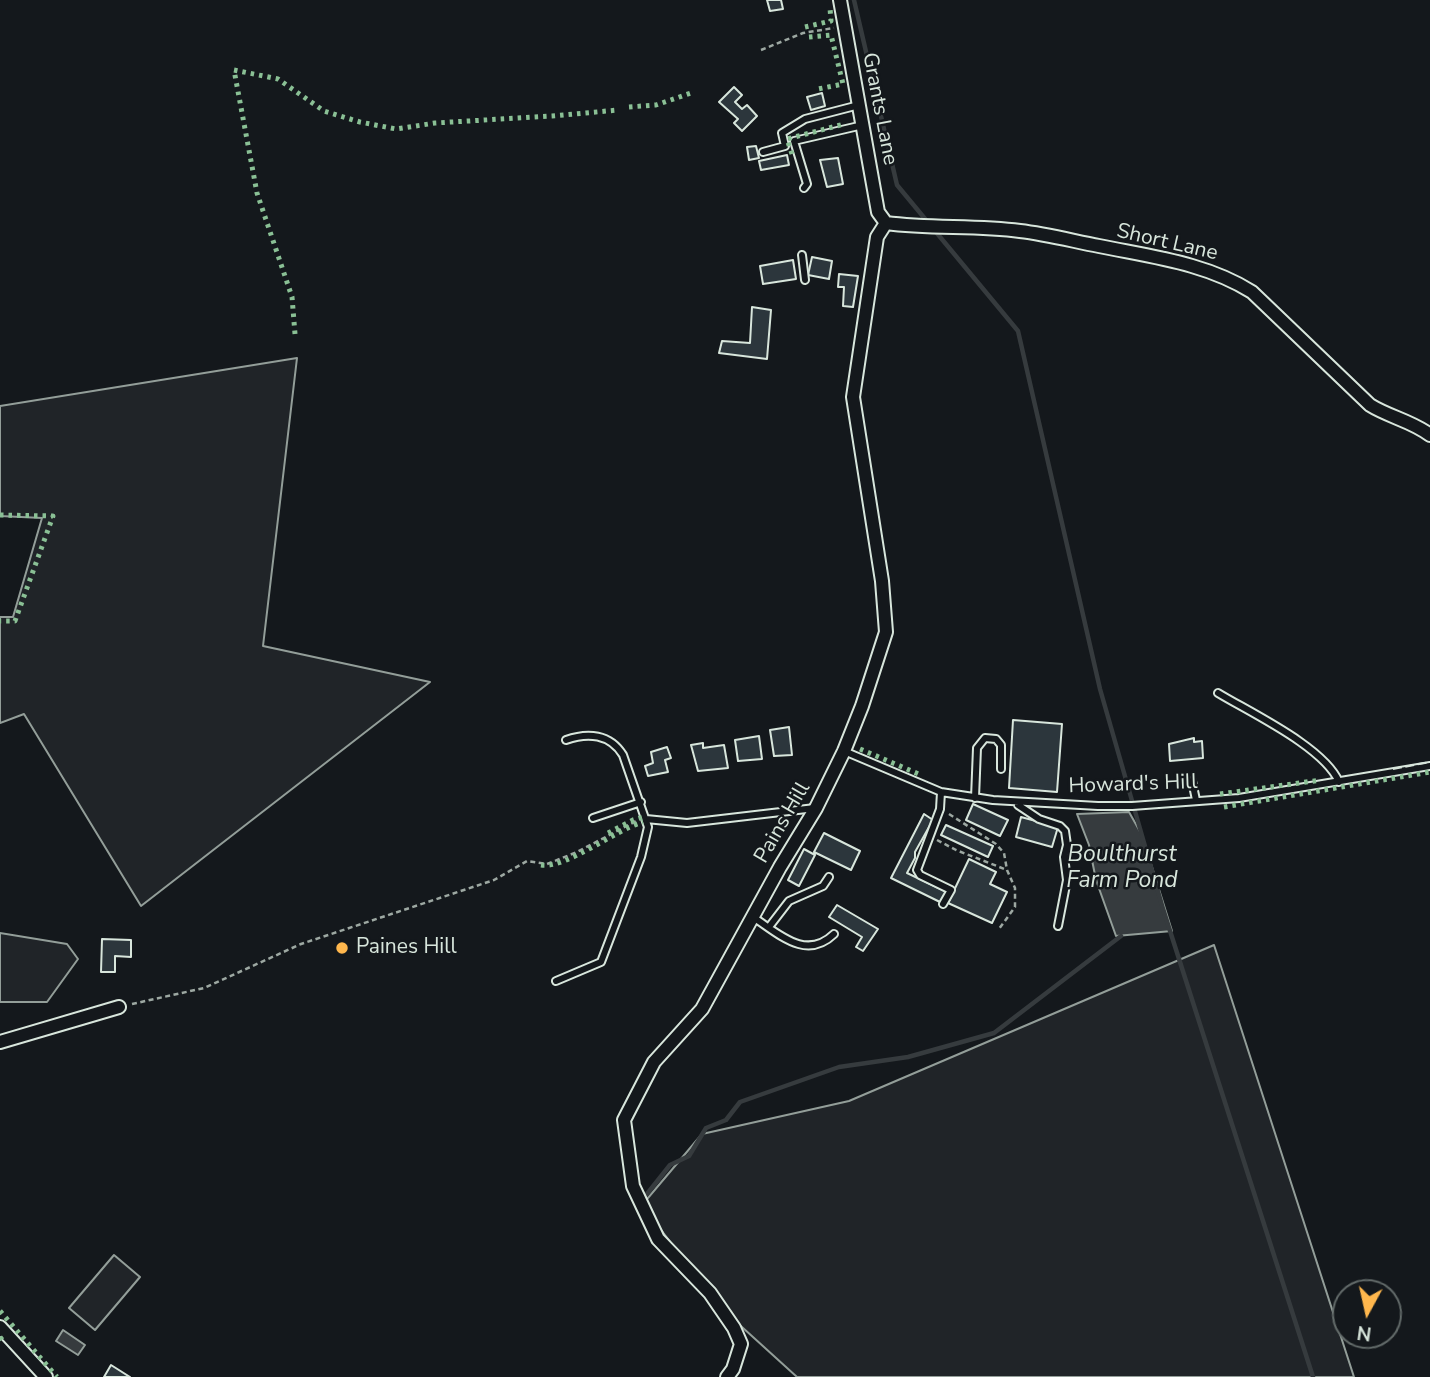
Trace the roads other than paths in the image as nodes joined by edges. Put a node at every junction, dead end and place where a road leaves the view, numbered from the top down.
1 (840, 0) edge
2 (859, 106) junction
3 (863, 125) junction
4 (763, 152) dead end
5 (804, 188) dead end
6 (886, 223) junction
7 (803, 255) dead end
8 (805, 280) dead end
9 (1429, 433) edge
10 (1218, 693) dead end
11 (566, 740) dead end
12 (844, 751) junction
13 (1430, 766) edge
14 (1001, 769) dead end
15 (1192, 781) dead end
16 (1339, 782) junction
17 (941, 792) junction
18 (975, 798) junction
19 (1196, 800) junction
20 (641, 802) junction
21 (1012, 802) junction
22 (816, 808) junction
23 (593, 818) dead end
24 (646, 819) junction
25 (830, 877) dead end
26 (943, 905) dead end
27 (753, 917) junction
28 (1058, 926) dead end
29 (769, 927) junction
30 (834, 934) dead end
31 (556, 981) dead end
32 (119, 1007) road end
33 (0, 1042) edge
34 (0, 1327) edge
35 (46, 1377) edge
36 (727, 1377) edge

1 - 2 street, Grants Lane
2 - 3 street, Grants Lane
2 - 4 lane
3 - 5 lane
3 - 6 street, Grants Lane
6 - 9 street, Short Lane
6 - 12 street, Pains Hill
7 - 8 lane
10 - 16 lane
11 - 20 lane
12 - 17 lane, Howard's Hill
12 - 22 street, Pains Hill
13 - 16 lane, Howard's Hill
14 - 18 lane
15 - 19 lane
16 - 19 lane, Howard's Hill
17 - 18 lane, Howard's Hill
17 - 26 lane
18 - 21 lane, Howard's Hill
19 - 21 lane, Howard's Hill
20 - 23 lane
20 - 24 lane
21 - 28 lane
22 - 24 lane
22 - 27 street, Pains Hill
24 - 31 lane
25 - 29 lane
27 - 29 lane
27 - 36 street, Pains Hill
29 - 30 lane
32 - 33 street
34 - 35 street

